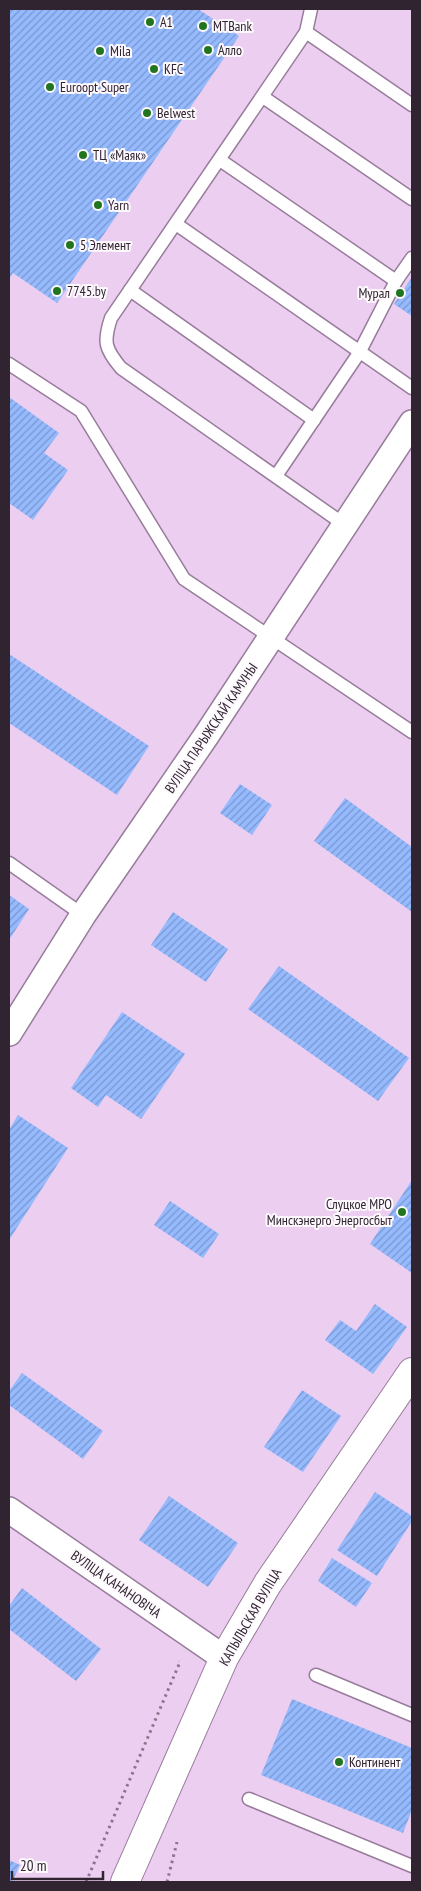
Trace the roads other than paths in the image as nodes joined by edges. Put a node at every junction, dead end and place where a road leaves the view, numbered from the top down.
1 (310, 9) edge
2 (306, 32) junction
3 (263, 97) junction
4 (412, 105) edge
5 (220, 160) junction
6 (412, 199) edge
7 (176, 224) junction
8 (412, 258) edge
9 (396, 281) junction
10 (130, 290) junction
11 (359, 353) junction
12 (9, 364) edge
13 (412, 388) edge
14 (314, 420) junction
15 (412, 423) edge
16 (276, 476) junction
17 (345, 525) junction
18 (272, 636) junction
19 (412, 732) edge
20 (9, 864) edge
21 (83, 915) junction
22 (9, 1032) edge
23 (412, 1372) edge
24 (9, 1510) edge
25 (224, 1658) junction
26 (316, 1675) dead end
27 (412, 1715) edge
28 (249, 1799) dead end
29 (412, 1866) edge
30 (126, 1882) edge

1 - 2 lane
2 - 3 lane
2 - 4 lane
3 - 5 lane
3 - 6 lane
5 - 7 lane
5 - 9 lane
7 - 10 lane
7 - 11 lane
8 - 9 lane
9 - 11 lane
10 - 14 lane
10 - 16 lane
11 - 13 lane
11 - 14 lane
12 - 18 lane
14 - 16 lane
15 - 17 street, ВУЛІЦА ПАРЫЖСКАЙ КАМУНЫ
16 - 17 lane
17 - 18 street, ВУЛІЦА ПАРЫЖСКАЙ КАМУНЫ
18 - 19 lane
18 - 21 street, ВУЛІЦА ПАРЫЖСКАЙ КАМУНЫ
20 - 21 lane
21 - 22 street, ВУЛІЦА ПАРЫЖСКАЙ КАМУНЫ
23 - 25 main road, КАПЫЛЬСКАЯ ВУЛІЦА
24 - 25 street, ВУЛІЦА КАНАНОВІЧА
25 - 30 main road, КАПЫЛЬСКАЯ ВУЛІЦА
26 - 27 lane
28 - 29 lane

